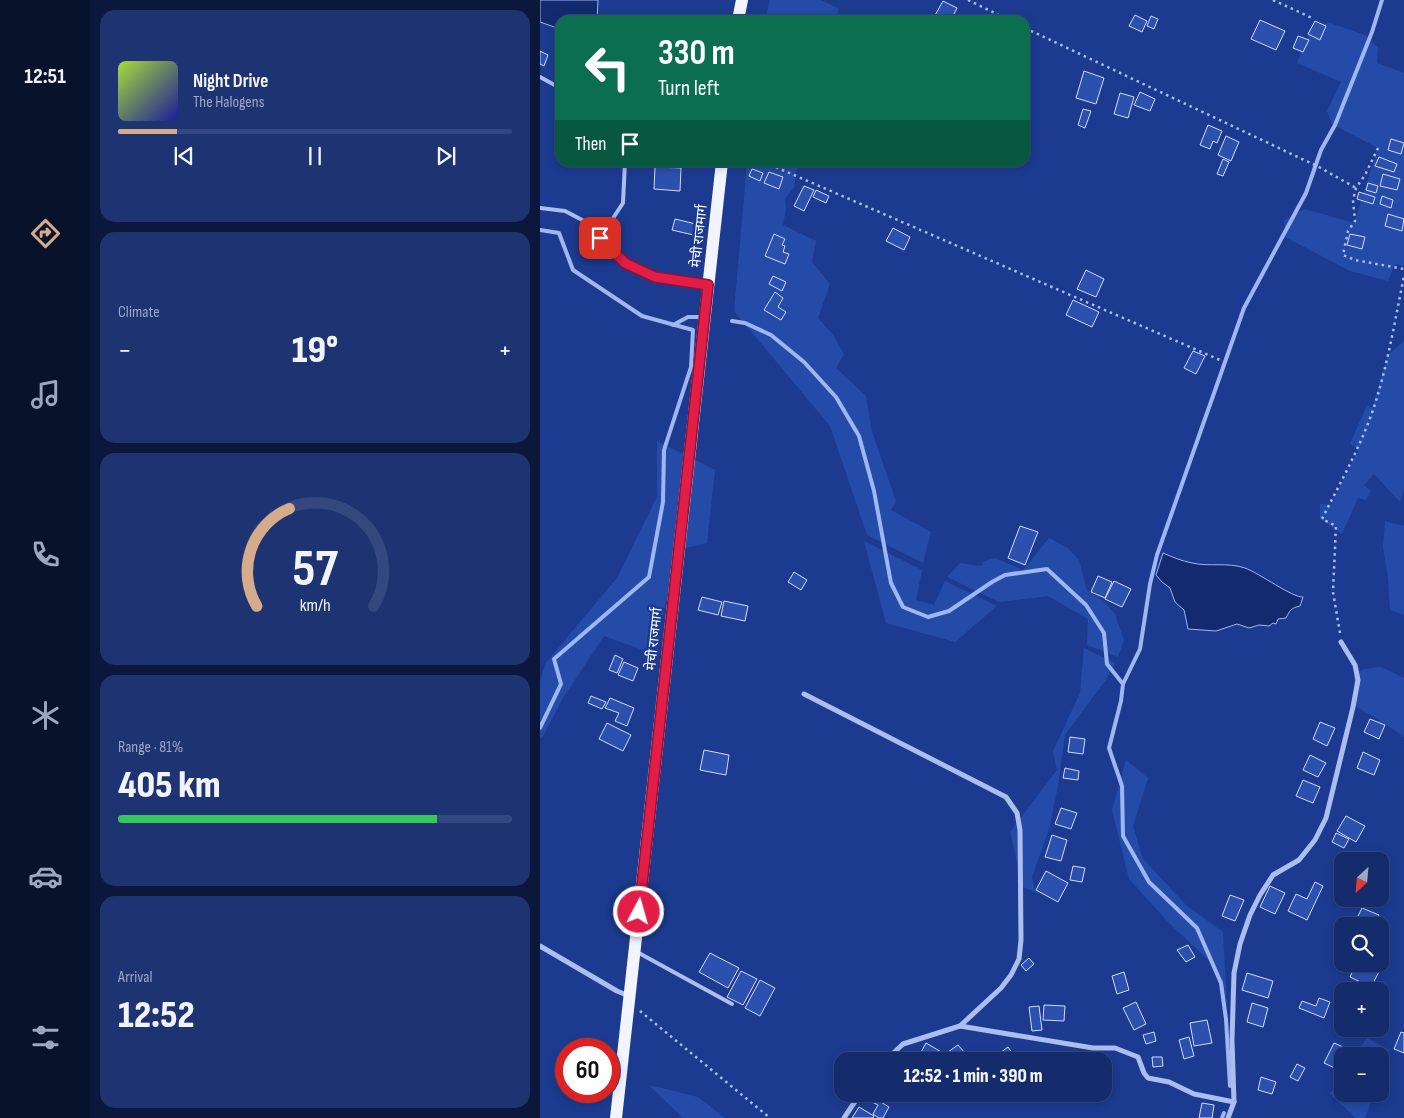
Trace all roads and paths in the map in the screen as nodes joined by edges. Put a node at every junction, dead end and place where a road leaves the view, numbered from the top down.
1 (742, 0) edge
2 (968, 0) edge
3 (1273, 0) edge
4 (739, 15) edge
5 (999, 15) edge
6 (1312, 18) dead end
7 (1030, 30) edge
8 (540, 77) edge
9 (555, 85) edge
10 (1378, 148) dead end
11 (624, 167) edge
12 (721, 167) edge
13 (776, 167) edge
14 (1356, 188) junction
15 (540, 208) edge
16 (600, 238) junction
17 (1404, 269) edge
18 (1404, 276) edge
19 (708, 285) junction
20 (1220, 360) dead end
21 (1341, 642) joint
22 (804, 694) dead end
23 (540, 946) edge
24 (635, 951) junction
25 (629, 1000) junction
26 (732, 1004) dead end
27 (960, 1026) junction
28 (895, 1052) edge
29 (855, 1102) edge
30 (1234, 1102) junction
31 (616, 1118) edge
32 (770, 1118) edge
33 (844, 1118) edge
34 (1228, 1118) edge

1 - 4 main road
2 - 5 path
3 - 6 path
7 - 14 path
8 - 9 lane
10 - 14 path
11 - 16 lane
12 - 19 main road, मेची राजमार्ग
13 - 20 path
14 - 17 path
15 - 16 lane
16 - 19 lane
18 - 21 path
19 - 24 main road, मेची राजमार्ग
21 - 30 street
22 - 27 street
23 - 25 street
24 - 25 main road, मेची राजमार्ग
24 - 26 lane
25 - 31 main road, मेची राजमार्ग
25 - 32 path
27 - 28 street
27 - 30 street
29 - 33 street
30 - 34 street

